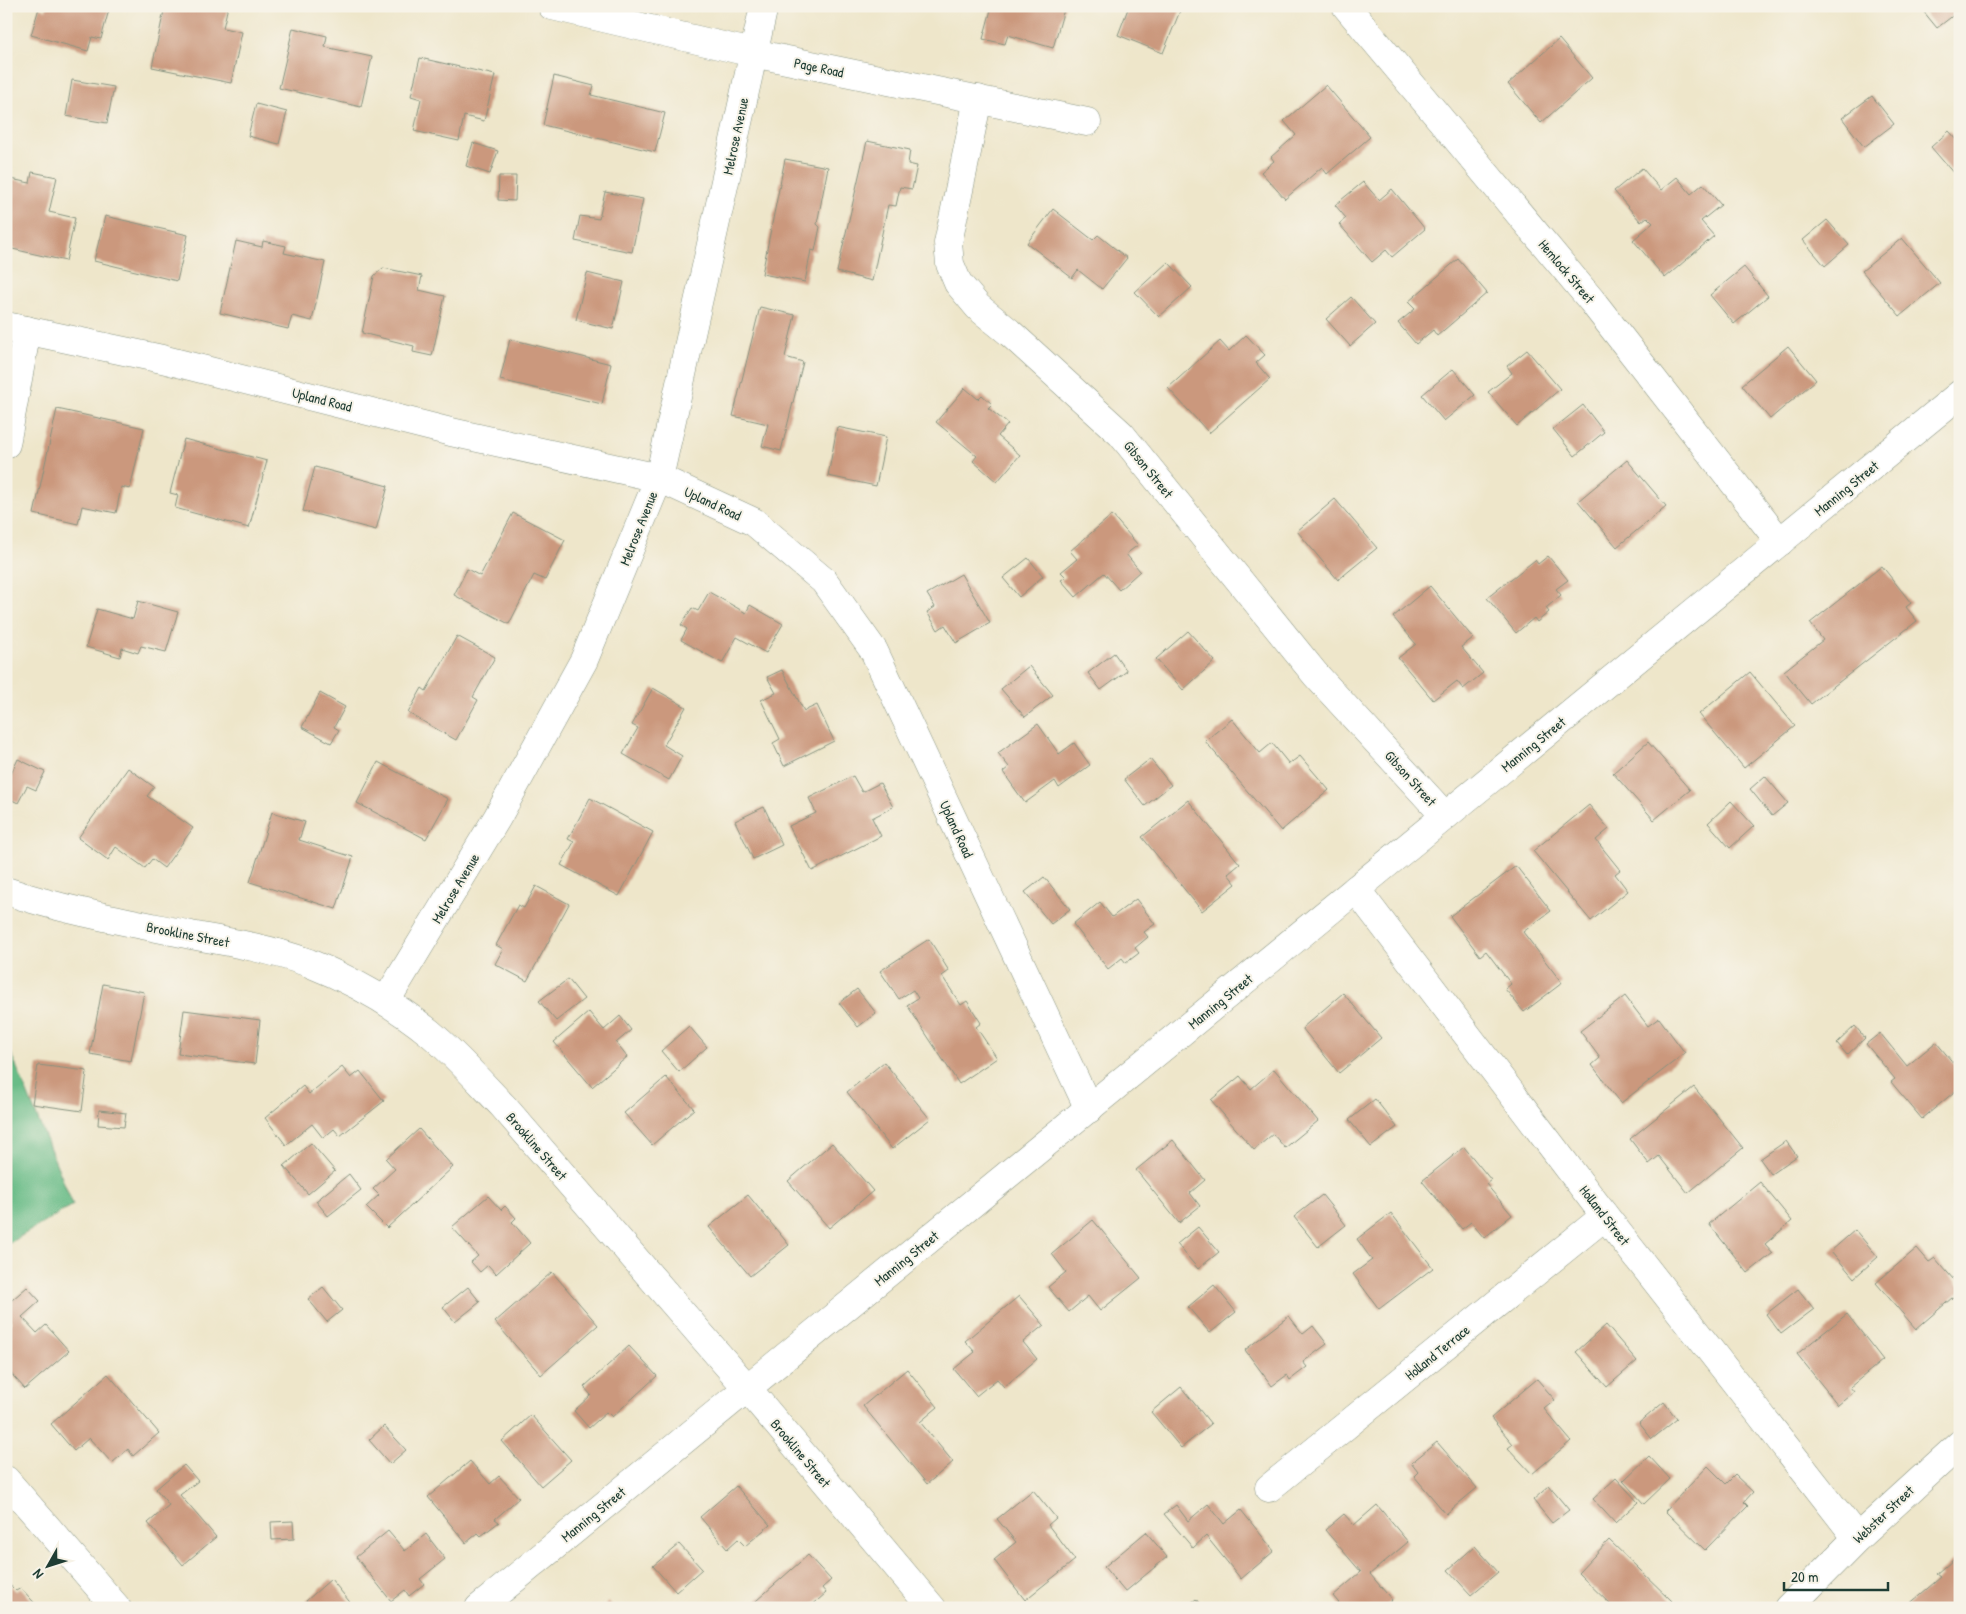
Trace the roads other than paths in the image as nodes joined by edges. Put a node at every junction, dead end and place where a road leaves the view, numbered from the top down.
1 (552, 6) edge
2 (764, 6) edge
3 (1346, 6) edge
4 (753, 53) junction
5 (978, 100) junction
6 (1087, 122) dead end
7 (16, 328) edge
8 (1960, 394) edge
9 (6, 444) edge
10 (659, 478) junction
11 (1780, 542) junction
12 (1445, 816) junction
13 (1356, 889) junction
14 (6, 890) edge
15 (386, 1001) junction
16 (1089, 1109) junction
17 (1606, 1216) junction
18 (747, 1388) junction
19 (1960, 1444) edge
20 (6, 1480) edge
21 (1269, 1488) dead end
22 (1857, 1538) junction
23 (117, 1608) edge
24 (479, 1608) edge
25 (932, 1608) edge
26 (1788, 1608) edge

1 - 4 street, Page Road
2 - 4 street, Melrose Avenue
3 - 11 street, Hemlock Street
4 - 5 street, Page Road
4 - 10 street, Melrose Avenue
5 - 6 street, Page Road
5 - 12 street, Gibson Street
7 - 9 street
7 - 10 street, Upland Road
8 - 11 street, Manning Street
10 - 15 street, Melrose Avenue
10 - 16 street, Upland Road
11 - 12 street, Manning Street
12 - 13 street, Manning Street
13 - 16 street, Manning Street
13 - 17 street, Holland Street
14 - 15 street, Brookline Street
15 - 18 street, Brookline Street
16 - 18 street, Manning Street
17 - 21 street, Holland Terrace
17 - 22 street, Holland Street
18 - 24 street, Manning Street
18 - 25 street, Brookline Street
19 - 22 street, Webster Street
20 - 23 street
22 - 26 street, Webster Street

